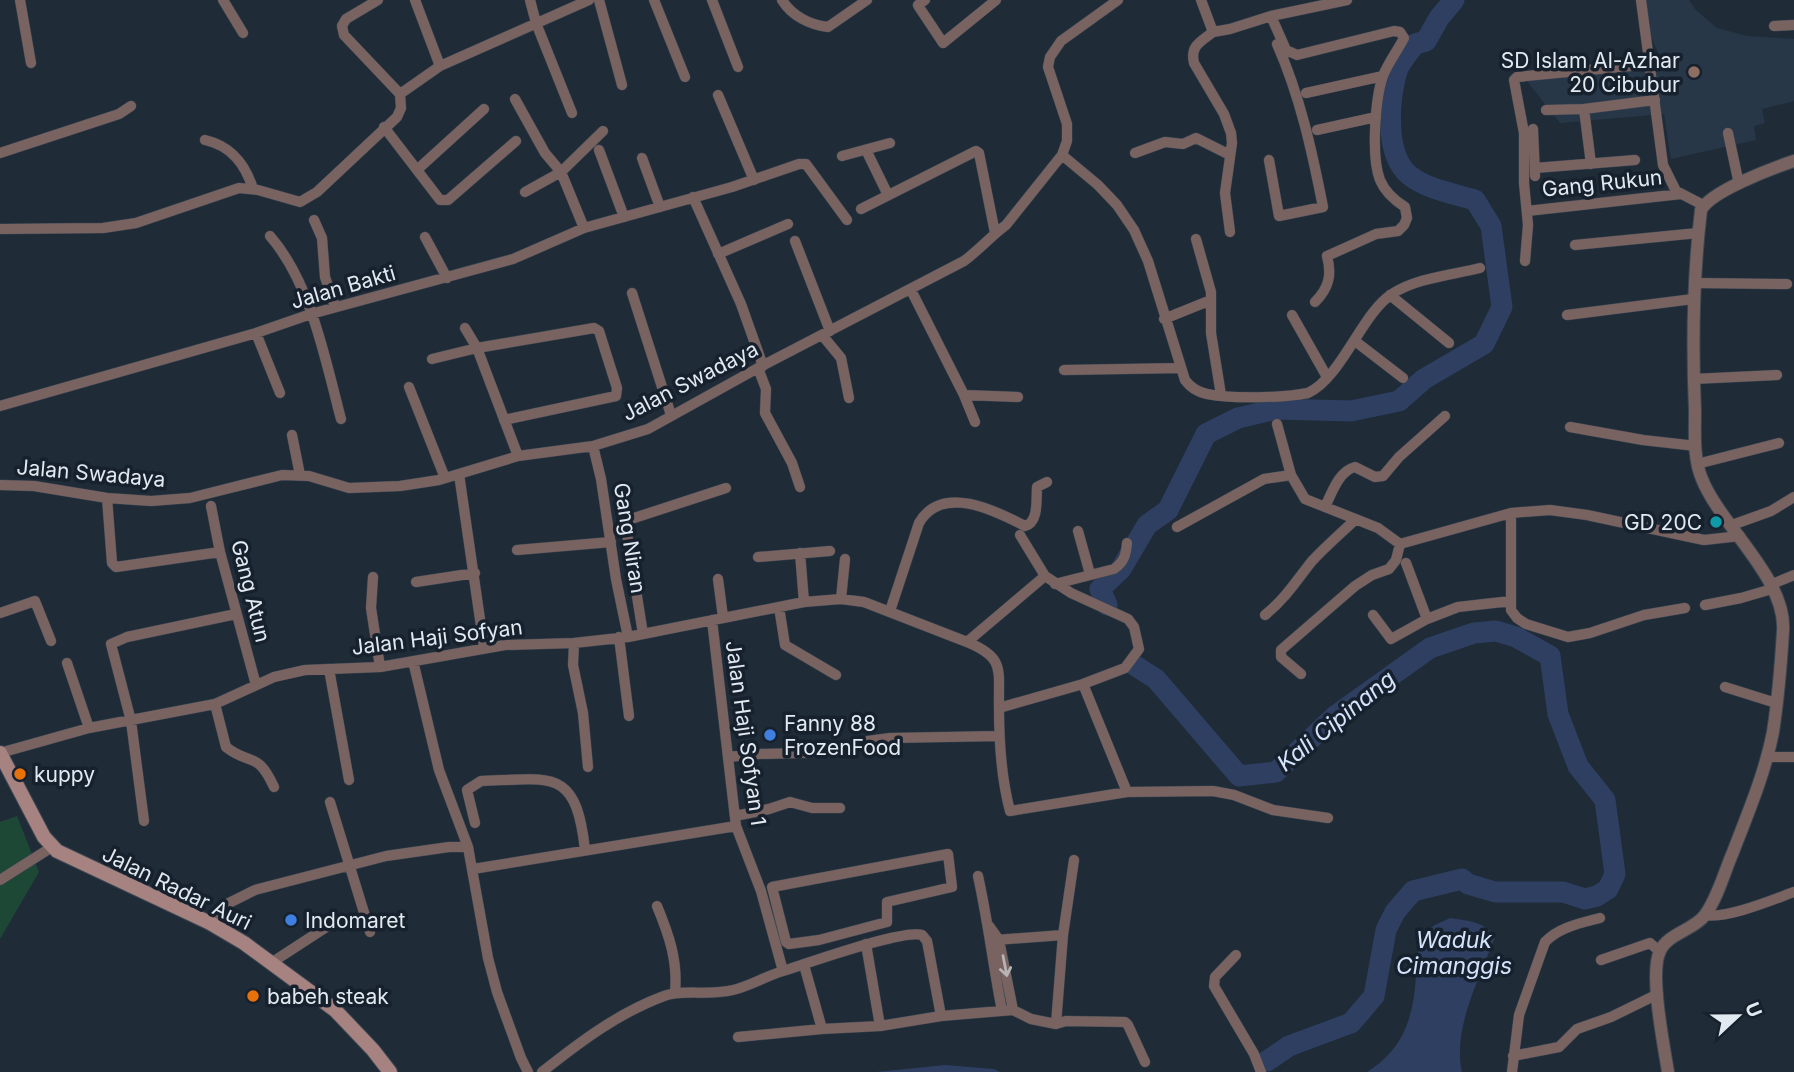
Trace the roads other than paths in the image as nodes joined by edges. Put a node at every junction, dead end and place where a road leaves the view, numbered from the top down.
1 (20, 0) edge
2 (223, 0) edge
3 (378, 0) edge
4 (415, 0) edge
5 (530, 0) edge
6 (589, 0) edge
7 (599, 0) edge
8 (654, 0) edge
9 (712, 0) edge
10 (782, 0) edge
11 (867, 0) edge
12 (925, 0) edge
13 (996, 0) edge
14 (1118, 0) edge
15 (1201, 0) edge
16 (1347, 0) edge
17 (1641, 0) edge
18 (1329, 2) edge
19 (1268, 17) junction
20 (536, 23) junction
21 (1794, 25) edge
22 (1774, 26) dead end
23 (1213, 32) junction
24 (243, 33) dead end
25 (31, 64) dead end
26 (1651, 64) junction
27 (440, 66) junction
28 (738, 67) dead end
29 (1383, 76) junction
30 (685, 77) dead end
31 (622, 85) dead end
32 (1306, 93) dead end
33 (400, 94) junction
34 (718, 95) dead end
35 (515, 99) dead end
36 (1655, 100) junction
37 (131, 106) dead end
38 (484, 108) dead end
39 (1584, 109) junction
40 (1546, 110) dead end
41 (572, 113) dead end
42 (1376, 117) junction
43 (384, 127) junction
44 (1533, 129) dead end
45 (1317, 130) dead end
46 (603, 131) dead end
47 (1728, 133) dead end
48 (205, 140) dead end
49 (516, 141) dead end
50 (890, 143) dead end
51 (866, 149) junction
52 (599, 150) dead end
53 (0, 153) edge
54 (1135, 153) dead end
55 (1062, 155) junction
56 (1230, 155) junction
57 (842, 156) dead end
58 (642, 158) dead end
59 (1269, 160) dead end
60 (1634, 160) dead end
61 (1794, 161) edge
62 (1591, 164) junction
63 (418, 169) junction
64 (561, 172) junction
65 (754, 180) junction
66 (1739, 184) junction
67 (253, 189) junction
68 (525, 192) dead end
69 (1681, 194) junction
70 (888, 195) junction
71 (693, 197) junction
72 (1703, 205) junction
73 (660, 207) junction
74 (861, 209) dead end
75 (1527, 211) junction
76 (624, 217) junction
77 (314, 220) dead end
78 (846, 220) dead end
79 (788, 224) dead end
80 (584, 228) junction
81 (0, 229) edge
82 (1230, 232) dead end
83 (995, 233) junction
84 (1698, 233) junction
85 (270, 236) dead end
86 (425, 237) dead end
87 (1196, 239) dead end
88 (795, 240) dead end
89 (1575, 245) dead end
90 (718, 254) junction
91 (1525, 261) dead end
92 (1480, 268) dead end
93 (447, 278) junction
94 (1694, 283) junction
95 (1787, 284) dead end
96 (911, 290) junction
97 (632, 293) dead end
98 (1390, 295) junction
99 (1693, 299) junction
100 (1211, 300) junction
101 (1315, 302) dead end
102 (335, 307) junction
103 (311, 314) junction
104 (1292, 315) dead end
105 (1567, 315) dead end
106 (1164, 319) junction
107 (465, 328) dead end
108 (256, 333) junction
109 (826, 333) junction
110 (1355, 341) junction
111 (1449, 343) dead end
112 (477, 348) junction
113 (432, 359) dead end
114 (760, 367) junction
115 (1181, 368) junction
116 (1064, 370) dead end
117 (1777, 375) dead end
118 (1327, 377) junction
119 (1403, 378) dead end
120 (1693, 379) junction
121 (409, 387) dead end
122 (280, 393) dead end
123 (964, 395) junction
124 (1221, 395) junction
125 (1018, 397) dead end
126 (849, 398) dead end
127 (0, 406) edge
128 (671, 415) junction
129 (1445, 416) dead end
130 (341, 418) dead end
131 (504, 420) junction
132 (975, 422) dead end
133 (1277, 424) dead end
134 (1570, 427) dead end
135 (292, 435) dead end
136 (1779, 443) dead end
137 (593, 446) junction
138 (1696, 446) junction
139 (518, 456) junction
140 (1697, 464) junction
141 (459, 474) junction
142 (300, 475) junction
143 (1292, 475) junction
144 (445, 478) junction
145 (1047, 482) dead end
146 (0, 485) edge
147 (800, 487) dead end
148 (726, 488) dead end
149 (1794, 497) edge
150 (107, 498) junction
151 (211, 506) dead end
152 (1325, 506) junction
153 (1511, 513) junction
154 (1356, 519) junction
155 (1732, 525) junction
156 (1177, 527) dead end
157 (1078, 531) dead end
158 (1020, 535) dead end
159 (1740, 536) junction
160 (611, 542) junction
161 (1127, 543) dead end
162 (1400, 544) junction
163 (517, 550) dead end
164 (830, 551) dead end
165 (220, 552) junction
166 (800, 553) junction
167 (758, 557) dead end
168 (845, 559) dead end
169 (1406, 564) dead end
170 (475, 573) junction
171 (1090, 574) junction
172 (1794, 575) edge
173 (1045, 576) junction
174 (373, 577) dead end
175 (718, 579) dead end
176 (416, 582) dead end
177 (1055, 584) junction
178 (1771, 587) junction
179 (841, 599) junction
180 (1511, 601) junction
181 (804, 602) junction
182 (1705, 605) dead end
183 (779, 607) junction
184 (1685, 608) dead end
185 (890, 611) junction
186 (0, 613) edge
187 (236, 614) junction
188 (1265, 615) dead end
189 (1373, 615) dead end
190 (723, 617) junction
191 (1427, 619) junction
192 (712, 620) junction
193 (643, 634) junction
194 (624, 637) junction
195 (51, 641) dead end
196 (965, 641) junction
197 (574, 643) junction
198 (484, 647) junction
199 (413, 661) junction
200 (67, 663) dead end
201 (380, 667) junction
202 (329, 669) junction
203 (1301, 674) dead end
204 (836, 675) dead end
205 (1083, 684) junction
206 (256, 685) junction
207 (1726, 687) dead end
208 (1776, 703) junction
209 (215, 704) junction
210 (999, 708) junction
211 (629, 716) dead end
212 (131, 721) junction
213 (89, 728) junction
214 (999, 736) junction
215 (0, 753) edge
216 (728, 757) junction
217 (1767, 757) junction
218 (1794, 757) edge
219 (588, 766) dead end
220 (349, 780) dead end
221 (274, 787) dead end
222 (1127, 792) junction
223 (330, 802) dead end
224 (840, 808) dead end
225 (1328, 818) dead end
226 (144, 821) dead end
227 (736, 821) junction
228 (475, 823) dead end
229 (52, 847) junction
230 (468, 847) junction
231 (585, 850) junction
232 (1074, 860) dead end
233 (350, 864) junction
234 (473, 869) junction
235 (978, 876) dead end
236 (0, 880) edge
237 (772, 887) junction
238 (761, 891) junction
239 (1794, 892) edge
240 (657, 906) dead end
241 (1705, 915) junction
242 (1600, 918) dead end
243 (210, 923) junction
244 (331, 923) dead end
245 (989, 926) junction
246 (370, 932) dead end
247 (1063, 935) junction
248 (999, 940) junction
249 (988, 941) junction
250 (866, 944) junction
251 (1659, 951) junction
252 (1236, 954) dead end
253 (1601, 960) dead end
254 (271, 963) junction
255 (804, 965) junction
256 (783, 971) junction
257 (675, 992) junction
258 (1658, 994) junction
259 (1013, 1010) junction
260 (1002, 1011) junction
261 (941, 1016) junction
262 (1056, 1024) junction
263 (880, 1026) junction
264 (822, 1030) junction
265 (738, 1037) dead end
266 (1513, 1056) junction
267 (1146, 1062) dead end
268 (390, 1072) edge
269 (528, 1072) edge
270 (542, 1072) edge
271 (1261, 1072) edge
272 (1512, 1072) edge
273 (1668, 1072) edge

1 - 25 street
2 - 24 street
3 - 33 street
4 - 27 street
5 - 20 street
6 - 20 street
7 - 31 street
8 - 30 street
9 - 28 street
10 - 11 street
12 - 13 street
14 - 55 street
15 - 23 street
16 - 18 street
17 - 26 street
18 - 19 street
19 - 23 street
19 - 29 street
19 - 59 street
20 - 27 street
20 - 41 street
21 - 22 street
23 - 56 street
26 - 36 street
26 - 75 street
27 - 33 street
29 - 32 street
29 - 42 street
33 - 43 street
34 - 65 street
35 - 64 street
36 - 39 street
36 - 69 street
37 - 53 street
38 - 63 street
39 - 40 street
39 - 62 street
42 - 45 street
42 - 101 street
43 - 63 street
43 - 67 street
44 - 62 street
46 - 64 street
47 - 66 street
48 - 67 street
49 - 63 street
50 - 51 street
51 - 57 street
51 - 70 street
52 - 76 street
54 - 56 street
55 - 83 street, Jalan Swadaya
55 - 106 street
56 - 82 street
58 - 73 street
60 - 62 street
61 - 66 street
64 - 68 street
64 - 80 street
65 - 71 street, Jalan Bakti
65 - 78 street, Jalan Bakti
66 - 72 street
67 - 81 street
69 - 72 street
69 - 75 street, Gang Rukun
70 - 74 street
70 - 83 street
71 - 73 street, Jalan Bakti
71 - 90 street
72 - 84 street
73 - 76 street, Jalan Bakti
75 - 91 street
76 - 80 street, Jalan Bakti
77 - 102 street
79 - 90 street
80 - 93 street, Jalan Bakti
83 - 96 street, Jalan Swadaya
84 - 89 street
84 - 94 street
85 - 103 street
86 - 93 street
87 - 100 street
88 - 109 street
90 - 114 street
92 - 98 street
93 - 102 street, Jalan Bakti
94 - 95 street
94 - 99 street
96 - 109 street, Jalan Swadaya
96 - 123 street
97 - 128 street
98 - 110 street
98 - 111 street
99 - 105 street
99 - 120 street
100 - 106 street
100 - 124 street
102 - 103 street, Jalan Bakti
103 - 108 street, Jalan Bakti
103 - 130 street
104 - 118 street
106 - 115 street
107 - 112 street
108 - 122 street
108 - 127 street, Jalan Bakti
109 - 114 street, Jalan Swadaya
109 - 126 street
110 - 118 street
110 - 119 street
112 - 113 street
112 - 131 street
112 - 131 street
114 - 128 street, Jalan Swadaya
114 - 147 street
115 - 116 street
115 - 124 street
117 - 120 street
118 - 124 street
120 - 138 street
121 - 144 street
123 - 125 street
123 - 132 street
128 - 137 street, Jalan Swadaya
129 - 152 street
131 - 139 street
133 - 143 street
134 - 138 street
135 - 142 street
136 - 140 street
137 - 139 street, Jalan Swadaya
137 - 160 street, Gang Niran
138 - 140 street
139 - 141 street, Jalan Swadaya
140 - 155 street
141 - 144 street, Jalan Swadaya
141 - 170 street
142 - 144 street, Jalan Swadaya
142 - 150 street, Jalan Swadaya
143 - 152 street
143 - 156 street
145 - 185 street
146 - 150 street, Jalan Swadaya
148 - 193 street
149 - 155 street
150 - 165 street
151 - 165 street, Gang Atun
152 - 154 street
153 - 159 street
153 - 162 street
153 - 180 street
154 - 162 street
154 - 188 street
155 - 159 street
157 - 171 street
158 - 173 street
159 - 178 street
160 - 163 street
160 - 194 street, Gang Niran
161 - 171 street
162 - 203 street
164 - 166 street
165 - 187 street, Gang Atun
166 - 167 street
166 - 181 street
168 - 179 street
169 - 191 street
170 - 176 street
170 - 198 street
171 - 177 street
172 - 178 street
173 - 177 street
173 - 196 street
174 - 201 street
175 - 190 street
177 - 205 street
178 - 182 street
178 - 208 street
179 - 181 street, Jalan Haji Sofyan
179 - 185 street, Jalan Haji Sofyan
180 - 184 street
180 - 191 street
181 - 183 street, Jalan Haji Sofyan
183 - 190 street, Jalan Haji Sofyan
183 - 204 street
185 - 196 street, Jalan Haji Sofyan
186 - 195 street
187 - 206 street, Gang Atun
187 - 212 street
189 - 191 street
190 - 192 street, Jalan Haji Sofyan
192 - 193 street, Jalan Haji Sofyan
192 - 216 street, Jalan Haji Sofyan 1
193 - 194 street, Jalan Haji Sofyan
194 - 197 street, Jalan Haji Sofyan
194 - 211 street, Gang Niran
196 - 210 street, Jalan Haji Sofyan
197 - 198 street, Jalan Haji Sofyan
197 - 219 street
198 - 199 street, Jalan Haji Sofyan
199 - 201 street, Jalan Haji Sofyan
199 - 230 street
200 - 213 street
201 - 202 street, Jalan Haji Sofyan
202 - 206 street, Jalan Haji Sofyan
202 - 220 street
205 - 210 street
205 - 222 street
206 - 209 street, Jalan Haji Sofyan
207 - 208 street
208 - 217 street
209 - 212 street, Jalan Haji Sofyan
209 - 221 street
210 - 214 street
212 - 213 street, Jalan Haji Sofyan
212 - 226 street
213 - 215 street, Jalan Haji Sofyan
214 - 216 street
214 - 222 street
215 - 229 main road, Jalan Radar Auri
216 - 227 street, Jalan Haji Sofyan 1
217 - 218 street
217 - 241 street
222 - 225 street
223 - 233 street
224 - 227 street
227 - 231 street
227 - 238 street, Jalan Haji Sofyan 1
228 - 231 street
229 - 236 street
229 - 243 main road, Jalan Radar Auri
230 - 233 street
230 - 234 street
231 - 234 street
232 - 247 street
233 - 243 street
233 - 246 street
234 - 269 street
235 - 245 street
237 - 237 street
237 - 238 street
238 - 256 street, Jalan Haji Sofyan 1
239 - 241 street
240 - 257 street
241 - 251 street
242 - 266 street
243 - 254 main road, Jalan Radar Auri
244 - 254 street
245 - 248 street
245 - 249 street
247 - 248 street
247 - 262 street
248 - 249 street
248 -> 259 street
249 - 260 street
250 - 255 street
250 - 261 street
250 - 263 street
251 - 253 street
251 - 258 street
252 - 271 street
254 - 268 main road, Jalan Radar Auri
255 - 256 street
255 - 264 street
256 - 257 street
257 - 270 street
258 - 266 street
258 - 273 street
259 - 260 street
259 - 262 street
260 - 261 street
261 - 263 street
262 - 267 street
263 - 264 street
264 - 265 street
266 - 272 street

